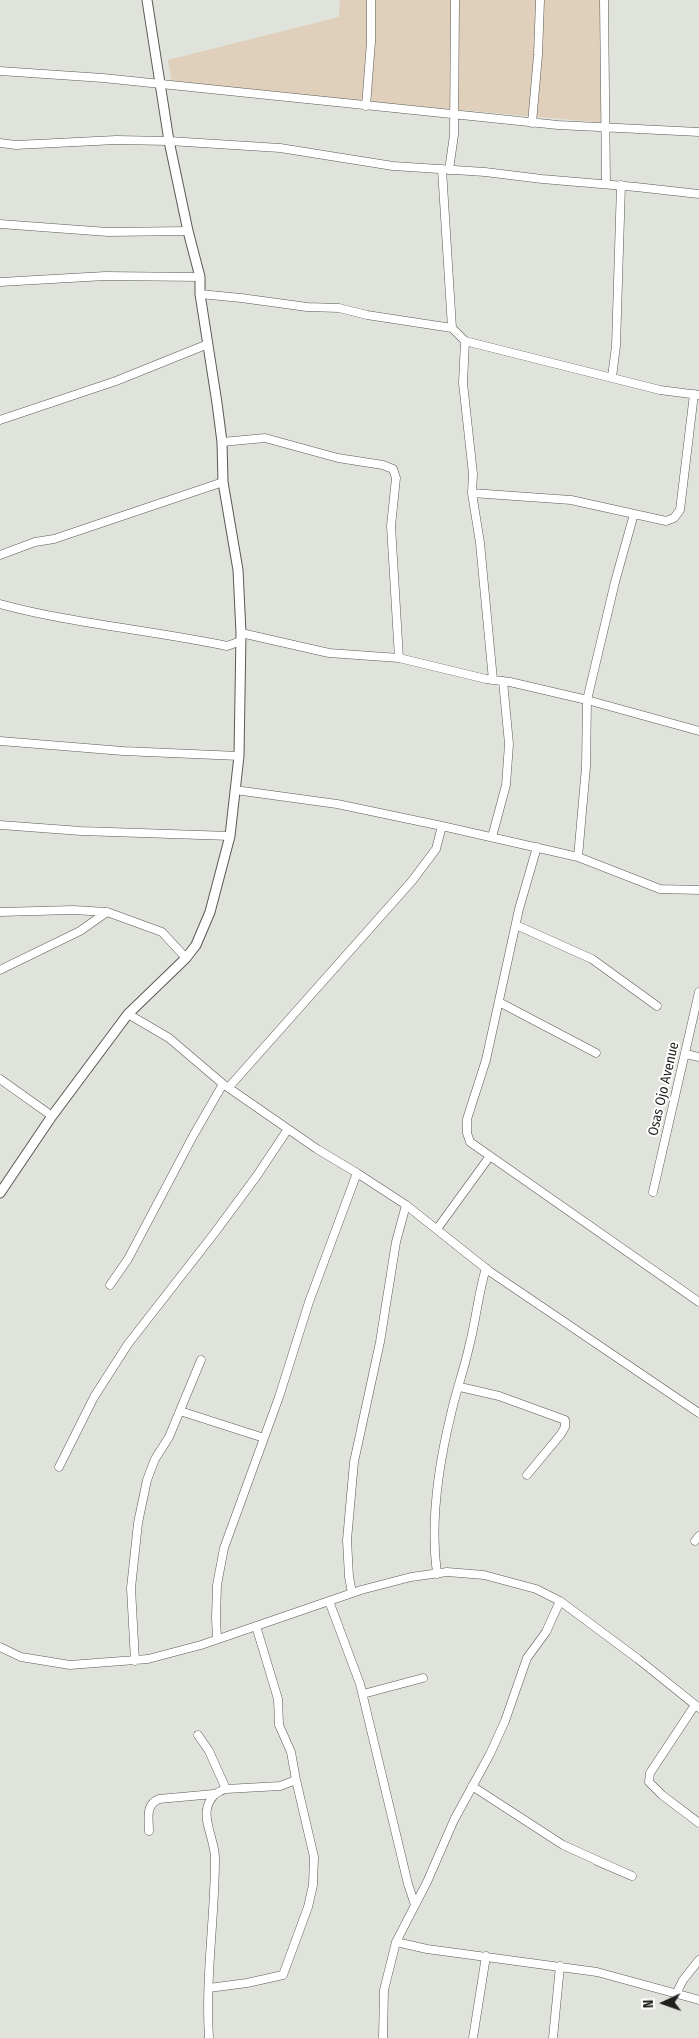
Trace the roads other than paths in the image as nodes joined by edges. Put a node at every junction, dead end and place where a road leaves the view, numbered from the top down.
1 (147, 0) edge
2 (371, 0) edge
3 (455, 0) edge
4 (540, 0) edge
5 (604, 0) edge
6 (0, 71) edge
7 (160, 83) junction
8 (366, 106) junction
9 (454, 115) junction
10 (532, 123) junction
11 (606, 128) junction
12 (699, 132) edge
13 (169, 141) junction
14 (0, 143) edge
15 (445, 169) junction
16 (606, 184) junction
17 (621, 186) junction
18 (699, 194) edge
19 (0, 224) edge
20 (188, 231) junction
21 (200, 277) junction
22 (0, 282) edge
23 (200, 294) junction
24 (452, 328) junction
25 (466, 341) junction
26 (208, 344) junction
27 (612, 377) junction
28 (696, 395) edge
29 (0, 420) edge
30 (222, 442) junction
31 (223, 482) junction
32 (472, 493) junction
33 (634, 514) junction
34 (0, 555) edge
35 (0, 604) edge
36 (241, 637) junction
37 (399, 658) junction
38 (493, 680) junction
39 (504, 681) junction
40 (587, 700) junction
41 (699, 731) edge
42 (0, 741) edge
43 (239, 756) junction
44 (235, 790) junction
45 (0, 825) edge
46 (442, 826) junction
47 (230, 836) junction
48 (492, 837) junction
49 (536, 847) junction
50 (578, 858) junction
51 (699, 890) edge
52 (0, 912) edge
53 (107, 912) junction
54 (516, 925) junction
55 (186, 958) junction
56 (0, 970) edge
57 (699, 992) edge
58 (499, 1002) junction
59 (656, 1006) dead end
60 (128, 1014) junction
61 (596, 1053) dead end
62 (686, 1054) junction
63 (699, 1057) edge
64 (0, 1079) edge
65 (226, 1086) junction
66 (52, 1116) junction
67 (288, 1129) junction
68 (490, 1156) junction
69 (358, 1173) junction
70 (653, 1192) dead end
71 (0, 1193) edge
72 (406, 1205) junction
73 (437, 1229) junction
74 (486, 1268) junction
75 (110, 1285) dead end
76 (699, 1302) edge
77 (201, 1360) dead end
78 (460, 1387) junction
79 (180, 1411) junction
80 (699, 1413) edge
81 (264, 1438) junction
82 (59, 1467) dead end
83 (527, 1475) dead end
84 (437, 1574) junction
85 (352, 1593) junction
86 (329, 1601) junction
87 (560, 1601) junction
88 (256, 1626) junction
89 (217, 1639) junction
90 (0, 1646) edge
91 (135, 1661) junction
92 (423, 1678) dead end
93 (363, 1694) junction
94 (697, 1706) edge
95 (198, 1734) dead end
96 (296, 1780) junction
97 (472, 1786) junction
98 (226, 1789) junction
99 (214, 1794) junction
100 (699, 1823) edge
101 (149, 1831) dead end
102 (597, 1861) dead end
103 (615, 1867) dead end
104 (632, 1876) junction
105 (415, 1905) junction
106 (396, 1942) junction
107 (486, 1956) junction
108 (699, 1960) edge
109 (560, 1966) junction
110 (209, 1988) junction
111 (676, 1994) junction
112 (699, 2000) edge
113 (209, 2038) edge
114 (383, 2038) edge
115 (473, 2038) edge
116 (553, 2038) edge

1 - 7 street
2 - 8 street
3 - 9 street
4 - 10 street
5 - 11 street
6 - 7 street
7 - 8 street
7 - 13 street
8 - 9 street
9 - 10 street
9 - 15 street
10 - 11 street
11 - 12 street
11 - 16 street
13 - 14 street
13 - 15 street
13 - 20 street
15 - 16 street
15 - 24 street
16 - 17 street
17 - 18 street
17 - 27 street
19 - 20 street
20 - 21 street
21 - 22 street
21 - 23 street
23 - 24 street
23 - 26 street
24 - 25 street
25 - 27 street
25 - 32 street
26 - 29 street
26 - 30 street
27 - 28 street
28 - 33 street
30 - 31 street
30 - 37 street
31 - 34 street
31 - 36 street
32 - 33 street
32 - 38 street
33 - 40 street
35 - 36 street
36 - 37 street
36 - 43 street
37 - 38 street
38 - 39 street
39 - 40 street
39 - 48 street
40 - 41 street
40 - 50 street
42 - 43 street
43 - 44 street
44 - 46 street
44 - 47 street
45 - 47 street
46 - 48 street
46 - 65 street
47 - 55 street
48 - 49 street
49 - 50 street
49 - 54 street
50 - 51 street
52 - 53 street
53 - 55 street
53 - 56 street
54 - 58 street
54 - 59 street
55 - 60 street
57 - 62 street, Osas Ojo Avenue
58 - 61 street
58 - 68 street
60 - 65 street
60 - 66 street
62 - 63 street
62 - 70 street, Osas Ojo Avenue
64 - 66 street
65 - 67 street
65 - 75 street
66 - 71 street
67 - 69 street
67 - 82 street
68 - 73 street
68 - 76 street
69 - 72 street
69 - 81 street
72 - 73 street
72 - 85 street
73 - 74 street
74 - 78 street
74 - 80 street
77 - 79 street
78 - 83 street
78 - 84 street
79 - 81 street
79 - 91 street
81 - 89 street
84 - 85 street
84 - 87 street
85 - 86 street
86 - 88 street
86 - 93 street
87 - 94 street
87 - 97 street
88 - 89 street
88 - 96 street
89 - 91 street
90 - 91 street
92 - 93 street
93 - 105 street
94 - 100 street
95 - 98 street
96 - 98 street
96 - 110 street
97 - 104 street
97 - 105 street
98 - 99 street
99 - 101 street
99 - 110 street
102 - 104 street
103 - 104 street
105 - 106 street
106 - 107 street
106 - 114 street
107 - 109 street
107 - 115 street
108 - 111 street
109 - 111 street
109 - 116 street
110 - 113 street
111 - 112 street

